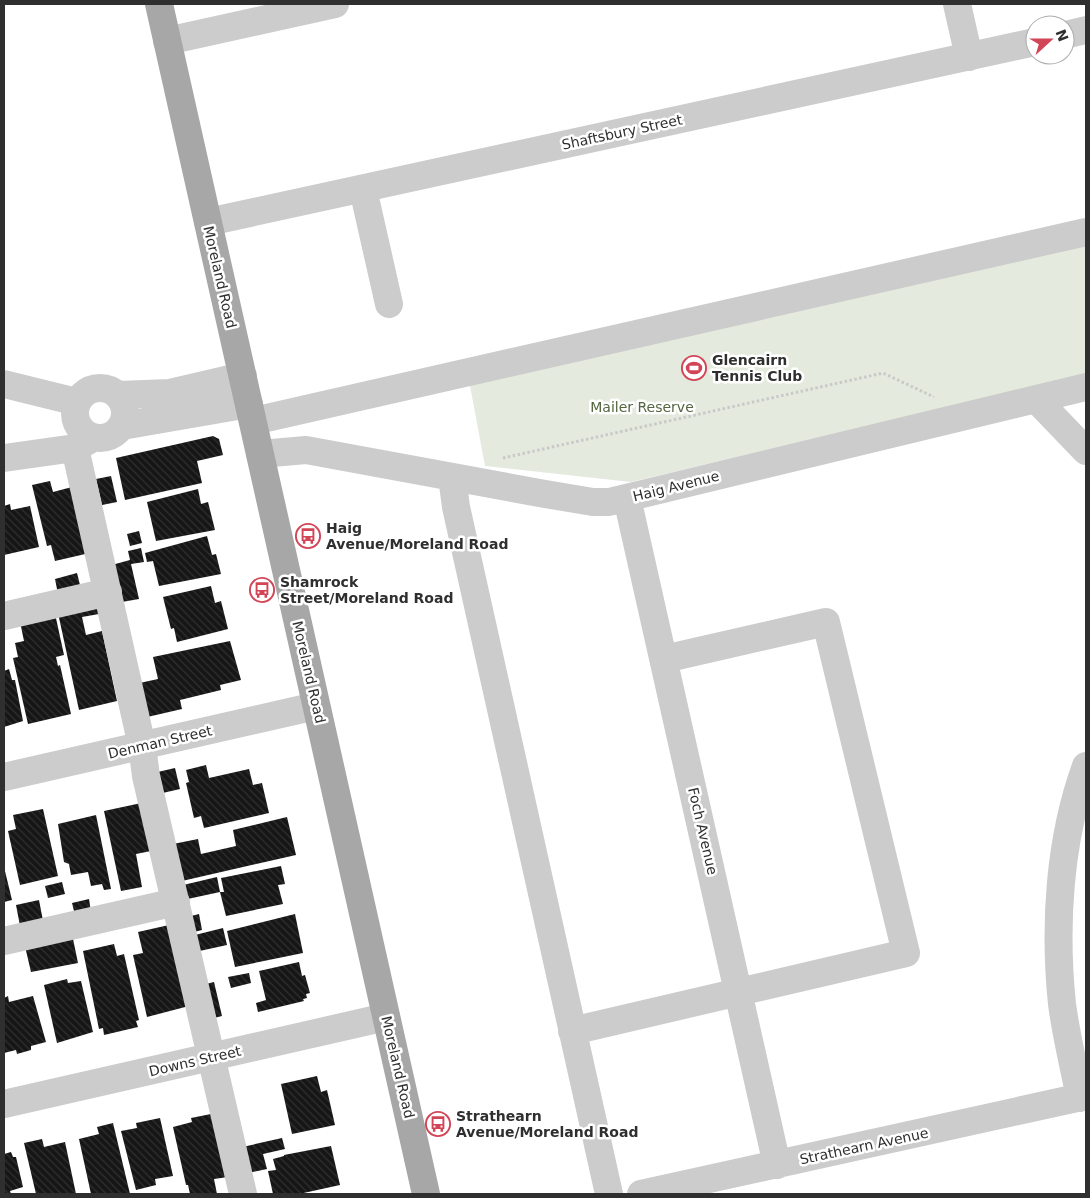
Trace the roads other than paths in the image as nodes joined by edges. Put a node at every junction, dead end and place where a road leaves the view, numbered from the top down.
1 (159, 4) edge
2 (335, 4) edge
3 (957, 4) edge
4 (167, 41) junction
5 (1025, 44) edge
6 (969, 57) junction
7 (363, 189) junction
8 (208, 222) junction
9 (1086, 232) edge
10 (390, 304) dead end
11 (243, 376) junction
12 (4, 384) edge
13 (1086, 387) edge
14 (118, 395) junction
15 (1036, 399) junction
16 (174, 405) junction
17 (76, 407) junction
18 (251, 412) junction
19 (122, 426) junction
20 (85, 443) junction
21 (1086, 451) edge
22 (260, 454) junction
23 (10, 456) edge
24 (452, 477) junction
25 (627, 498) junction
26 (108, 592) junction
27 (4, 616) edge
28 (664, 659) junction
29 (316, 706) junction
30 (142, 746) junction
31 (1086, 766) edge
32 (4, 777) edge
33 (176, 902) junction
34 (4, 941) edge
35 (739, 993) junction
36 (386, 1017) junction
37 (572, 1031) junction
38 (212, 1058) junction
39 (1083, 1097) edge
40 (4, 1104) edge
41 (777, 1165) junction
42 (242, 1194) edge
43 (426, 1194) edge
44 (609, 1194) edge
45 (641, 1194) edge

1 - 4 main road, Moreland Road
2 - 4 street
3 - 6 street
4 - 8 main road, Moreland Road
5 - 6 street, Shaftsbury Street
6 - 7 street, Shaftsbury Street
7 - 8 street, Shaftsbury Street
7 - 10 street
8 - 11 main road, Moreland Road
9 - 18 street
11 - 16 street
11 - 18 main road, Moreland Road
12 - 17 street
13 - 15 street, Haig Avenue
14 - 16 street
14 - 17 street
14 - 19 street
15 - 21 street
15 - 25 street, Haig Avenue
16 - 18 street
16 - 19 street
17 - 20 street
17 - 23 street
18 - 22 main road, Moreland Road
19 - 20 street
20 - 23 street
20 - 26 street
22 - 24 street, Haig Avenue
22 - 29 main road, Moreland Road
24 - 25 street, Haig Avenue
24 - 37 street
25 - 28 street, Foch Avenue
26 - 27 street
26 - 30 street
28 - 35 street, Foch Avenue
28 - 35 street
29 - 30 street, Denman Street
29 - 36 main road, Moreland Road
30 - 32 street, Denman Street
30 - 33 street
31 - 39 street
33 - 34 street
33 - 38 street
35 - 37 street
35 - 41 street, Foch Avenue
36 - 38 street, Downs Street
36 - 43 main road, Moreland Road
37 - 44 street
38 - 40 street, Downs Street
38 - 42 street
39 - 41 street, Strathearn Avenue
41 - 45 street, Strathearn Avenue

